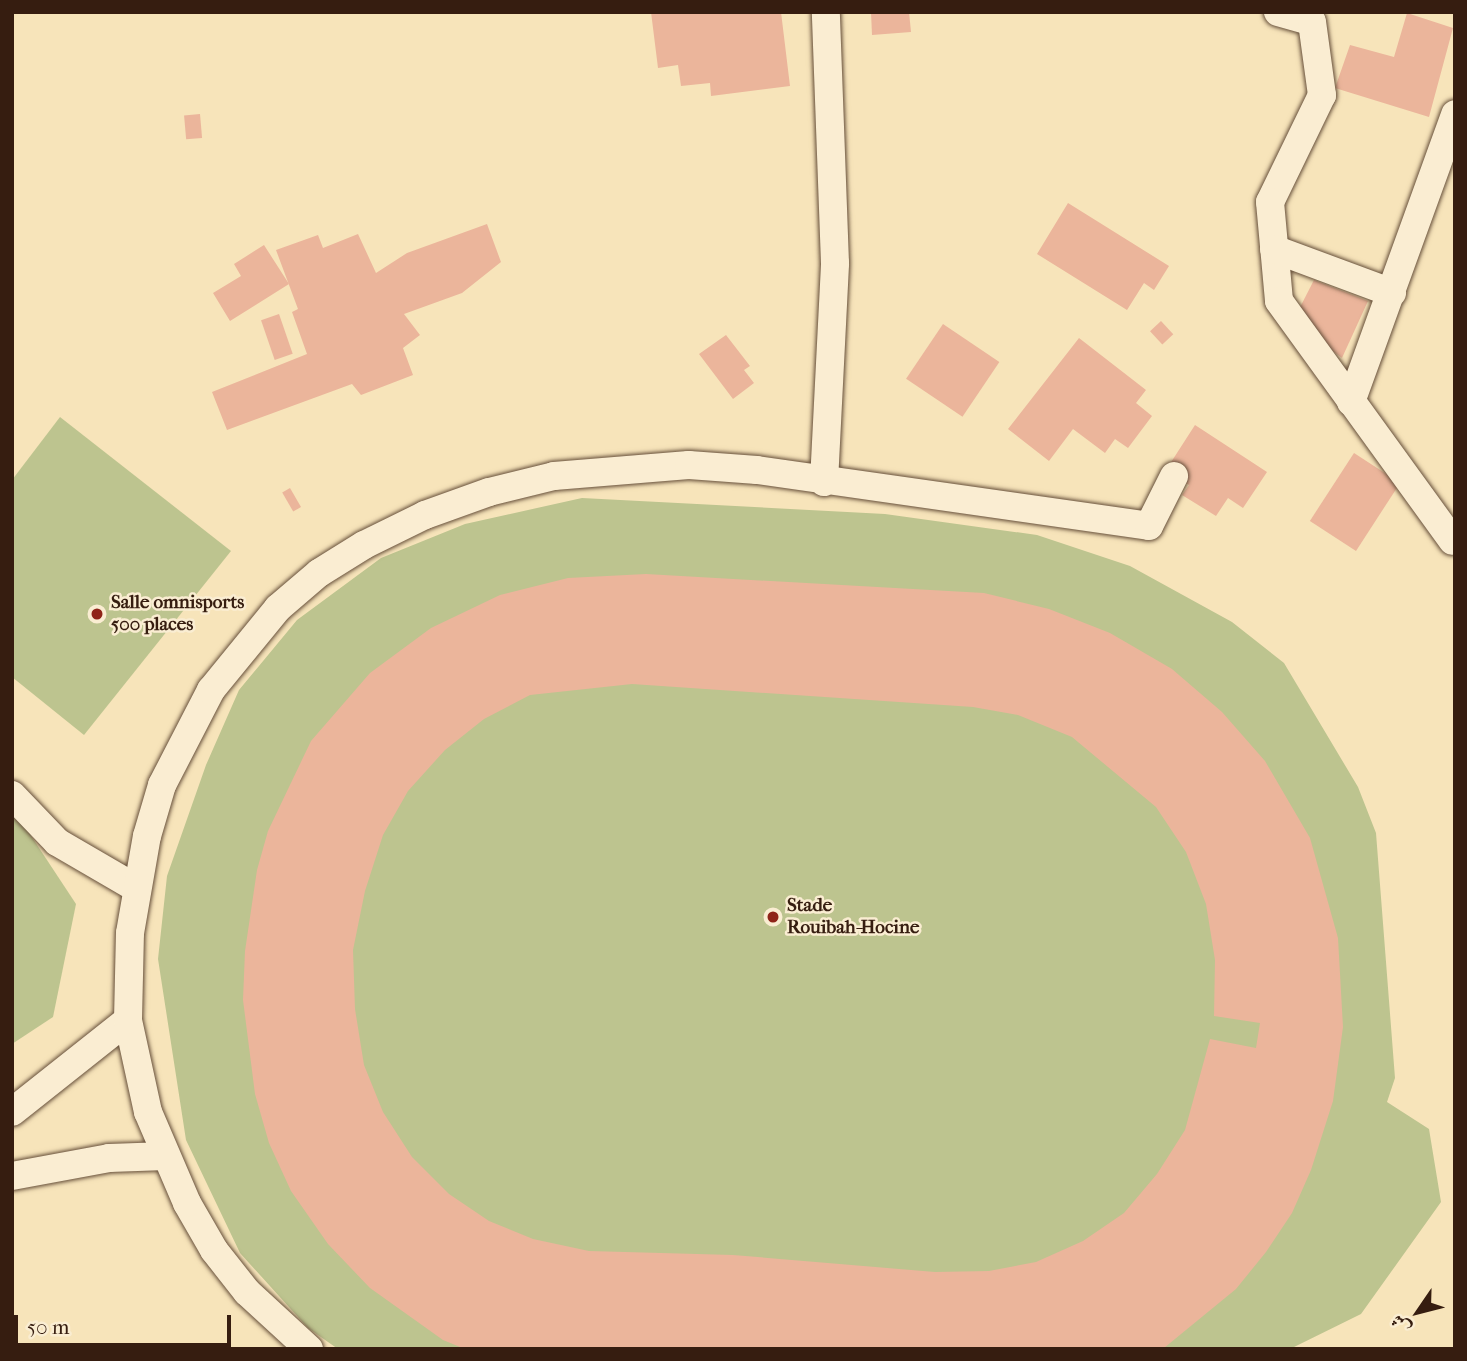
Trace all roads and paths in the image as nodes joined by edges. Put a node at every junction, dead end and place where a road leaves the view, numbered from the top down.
1 (826, 12) edge
2 (1278, 12) edge
3 (1455, 114) edge
4 (1274, 249) junction
5 (1392, 293) junction
6 (1351, 402) junction
7 (1174, 476) dead end
8 (824, 482) junction
9 (1455, 536) edge
10 (12, 795) edge
11 (136, 888) junction
12 (128, 1020) junction
13 (12, 1112) edge
14 (166, 1156) junction
15 (12, 1176) edge
16 (309, 1349) edge

1 - 8 street
2 - 4 street
3 - 5 street
4 - 5 street
4 - 6 street
5 - 6 street
6 - 9 street
7 - 8 street
8 - 11 street
10 - 11 street
11 - 12 street
12 - 13 street
12 - 14 street
14 - 15 street
14 - 16 street

